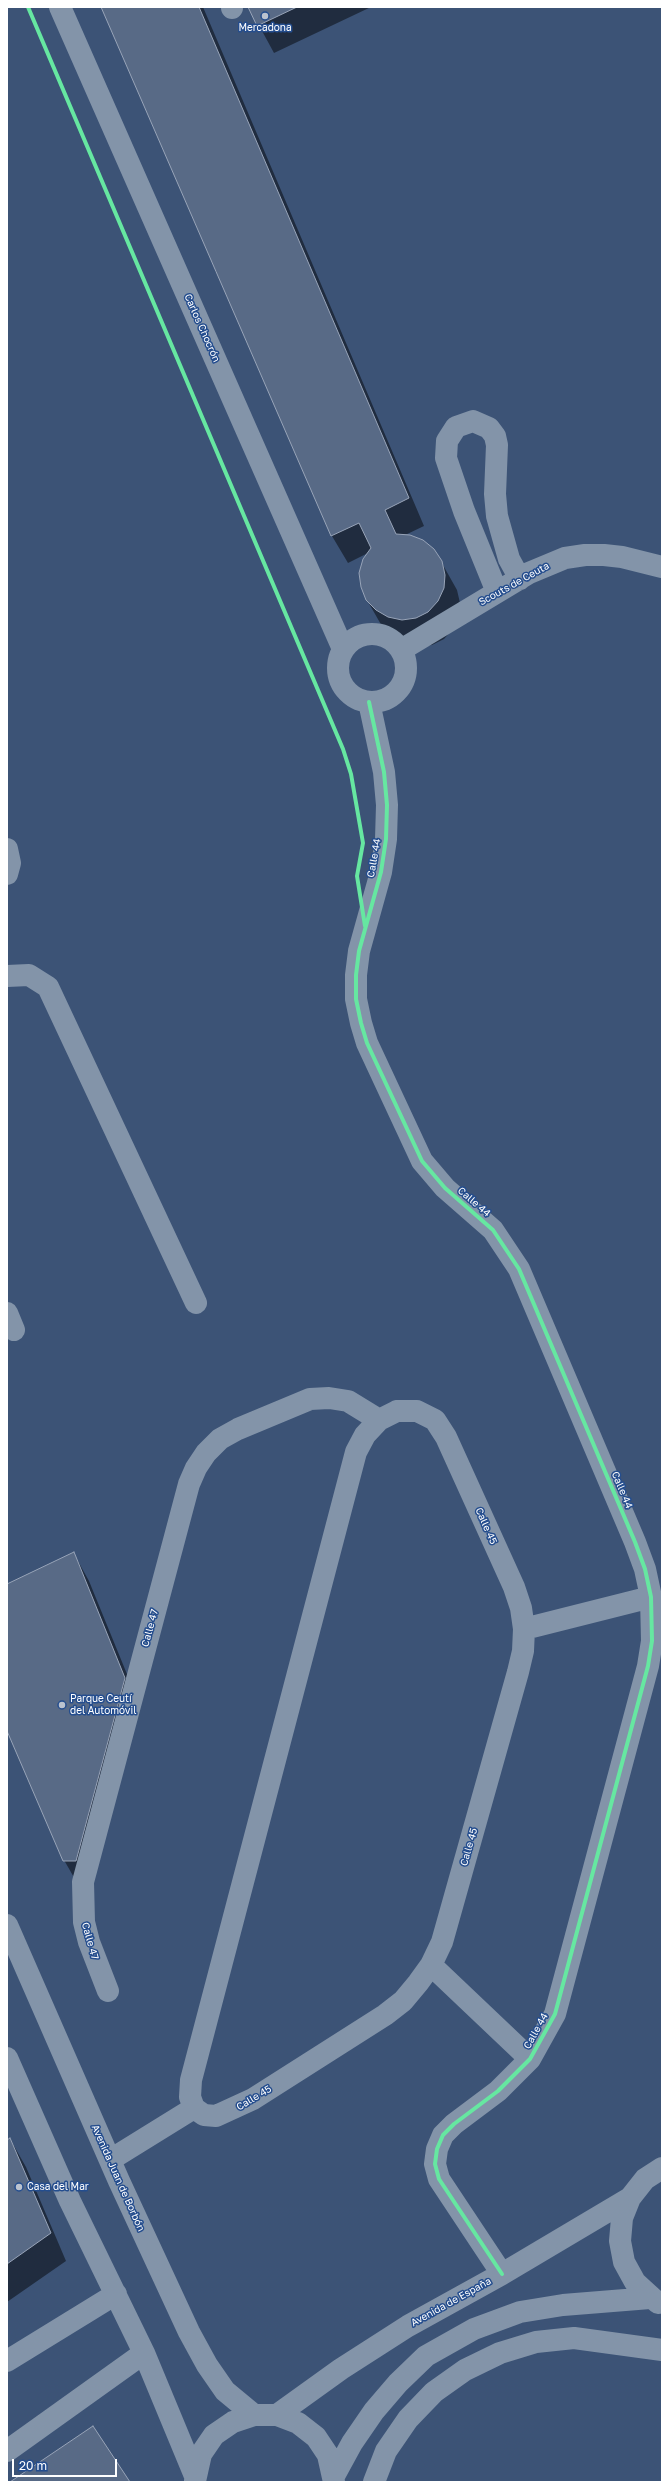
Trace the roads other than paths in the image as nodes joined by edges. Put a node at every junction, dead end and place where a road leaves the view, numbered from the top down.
1 (60, 7) edge
2 (662, 567) edge
3 (520, 579) junction
4 (497, 592) junction
5 (343, 649) junction
6 (401, 650) junction
7 (370, 702) junction
8 (7, 849) edge
9 (7, 874) edge
10 (7, 976) edge
11 (196, 1303) dead end
12 (379, 1420) junction
13 (651, 1597) junction
14 (524, 1629) junction
15 (7, 1925) edge
16 (431, 1965) junction
17 (108, 1992) dead end
18 (7, 2058) edge
19 (530, 2059) junction
20 (194, 2108) junction
21 (110, 2160) junction
22 (662, 2168) edge
23 (630, 2198) junction
24 (502, 2274) junction
25 (116, 2294) junction
26 (656, 2302) edge
27 (662, 2350) edge
28 (144, 2353) junction
29 (7, 2361) edge
30 (254, 2415) junction
31 (277, 2415) junction
32 (7, 2451) edge
33 (195, 2479) edge
34 (334, 2479) edge
35 (374, 2482) edge

1 - 5 street, Carlos Chocrón
2 - 3 street, Scouts de Ceuta
3 - 4 street, Scouts de Ceuta
3 - 4 street
4 - 6 street, Scouts de Ceuta
5 - 6 street
5 - 7 street
6 - 7 street
7 - 13 street, Calle 44
8 - 9 street
10 - 11 street
12 - 14 street, Calle 45
12 - 17 street, Calle 47
12 - 20 street
13 - 14 street
13 - 19 street, Calle 44
14 - 16 street, Calle 45
15 - 21 street, Avenida Juan de Borbón
16 - 19 street
16 - 20 street, Calle 45
18 - 25 street
19 - 24 street, Calle 44
20 - 21 street
21 - 30 street, Avenida Juan de Borbón
22 - 23 street
23 - 24 street, Avenida de España
23 - 26 street
24 - 31 street, Avenida de España
25 - 28 street
25 - 29 street
26 - 34 street
27 - 35 street
28 - 32 street
28 - 33 street
30 - 31 street
30 - 33 street
31 - 34 street

